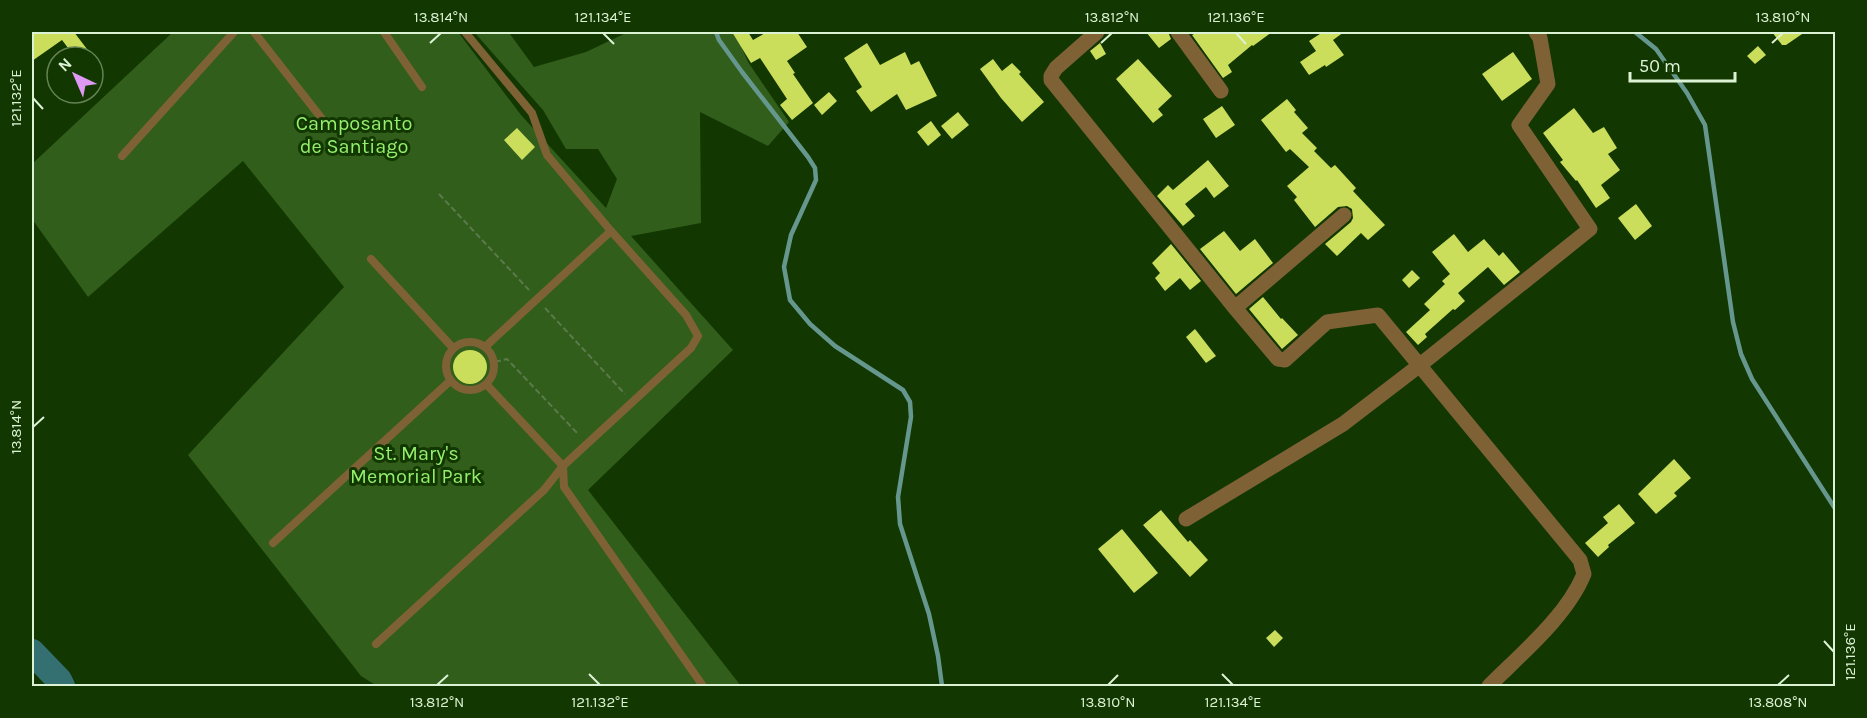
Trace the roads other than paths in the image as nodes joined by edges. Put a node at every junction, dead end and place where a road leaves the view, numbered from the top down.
1 (234, 32) edge
2 (254, 32) edge
3 (384, 32) edge
4 (465, 32) edge
5 (1097, 32) edge
6 (1178, 32) edge
7 (1536, 32) edge
8 (422, 87) dead end
9 (1221, 91) dead end
10 (326, 124) dead end
11 (122, 156) dead end
12 (1344, 215) dead end
13 (611, 231) junction
14 (371, 259) dead end
15 (1235, 308) junction
16 (486, 346) junction
17 (453, 348) junction
18 (1420, 365) junction
19 (450, 381) junction
20 (487, 385) junction
21 (563, 466) junction
22 (1186, 519) dead end
23 (273, 543) dead end
24 (376, 644) dead end
25 (703, 687) edge
26 (1490, 687) edge

1 - 11 lane
2 - 10 lane
3 - 8 lane
4 - 13 lane
5 - 15 street
6 - 9 street
7 - 18 street
12 - 15 street
13 - 16 lane
13 - 21 lane
14 - 17 lane
15 - 18 street
16 - 17 lane
16 - 20 lane
17 - 19 lane
18 - 22 street
18 - 26 street
19 - 20 lane
19 - 23 lane
20 - 21 lane
21 - 24 lane
21 - 25 lane

